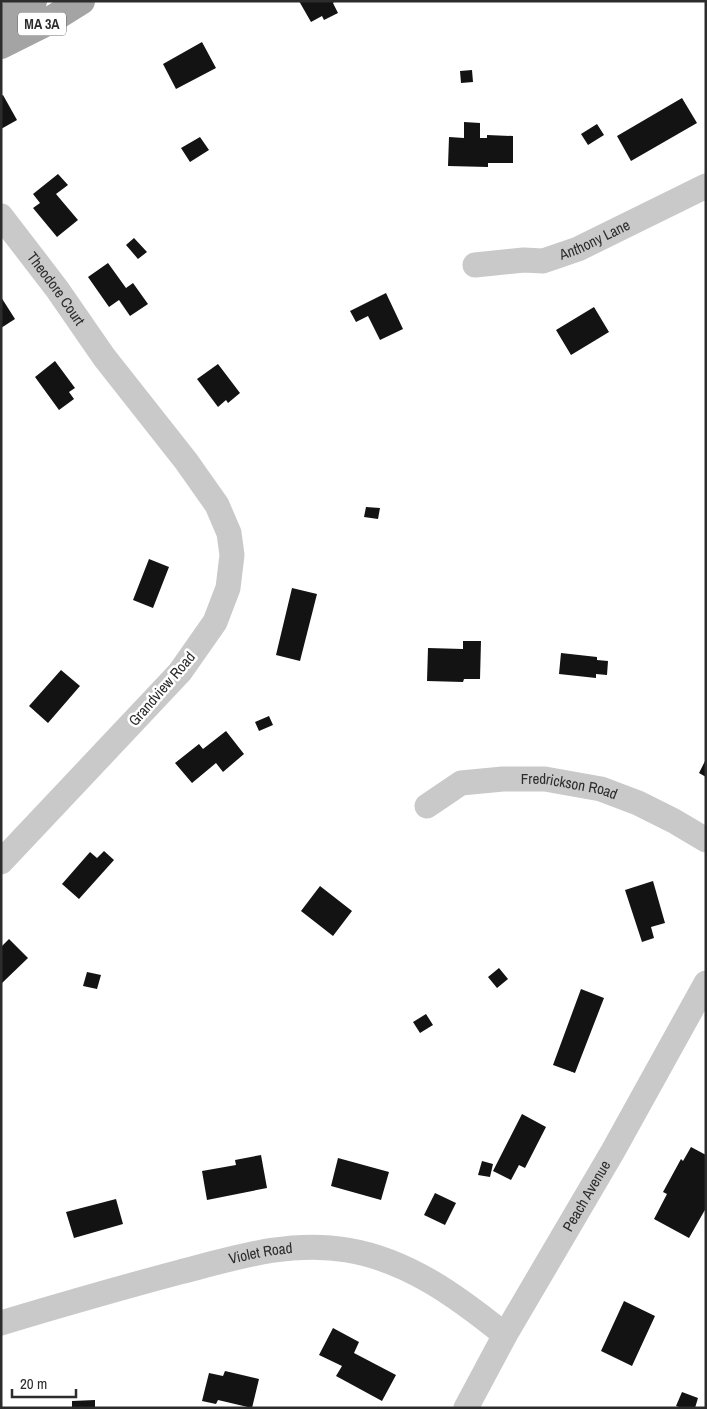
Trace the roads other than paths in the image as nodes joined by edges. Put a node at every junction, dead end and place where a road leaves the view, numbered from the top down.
1 (33, 1) edge
2 (81, 1) edge
3 (1, 20) edge
4 (1, 45) edge
5 (706, 186) edge
6 (1, 216) edge
7 (475, 265) dead end
8 (110, 363) joint
9 (427, 806) dead end
10 (706, 840) edge
11 (1, 862) edge
12 (706, 983) edge
13 (1, 1323) edge
14 (505, 1335) junction
15 (466, 1408) edge

1 - 3 main road, MA 3A
2 - 4 main road, MA 3A
5 - 7 street, Anthony Lane
6 - 8 street, Theodore Court
8 - 11 street, Grandview Road
9 - 10 street, Fredrickson Road
12 - 14 street, Peach Avenue
13 - 14 street, Violet Road
14 - 15 street, Peach Avenue

